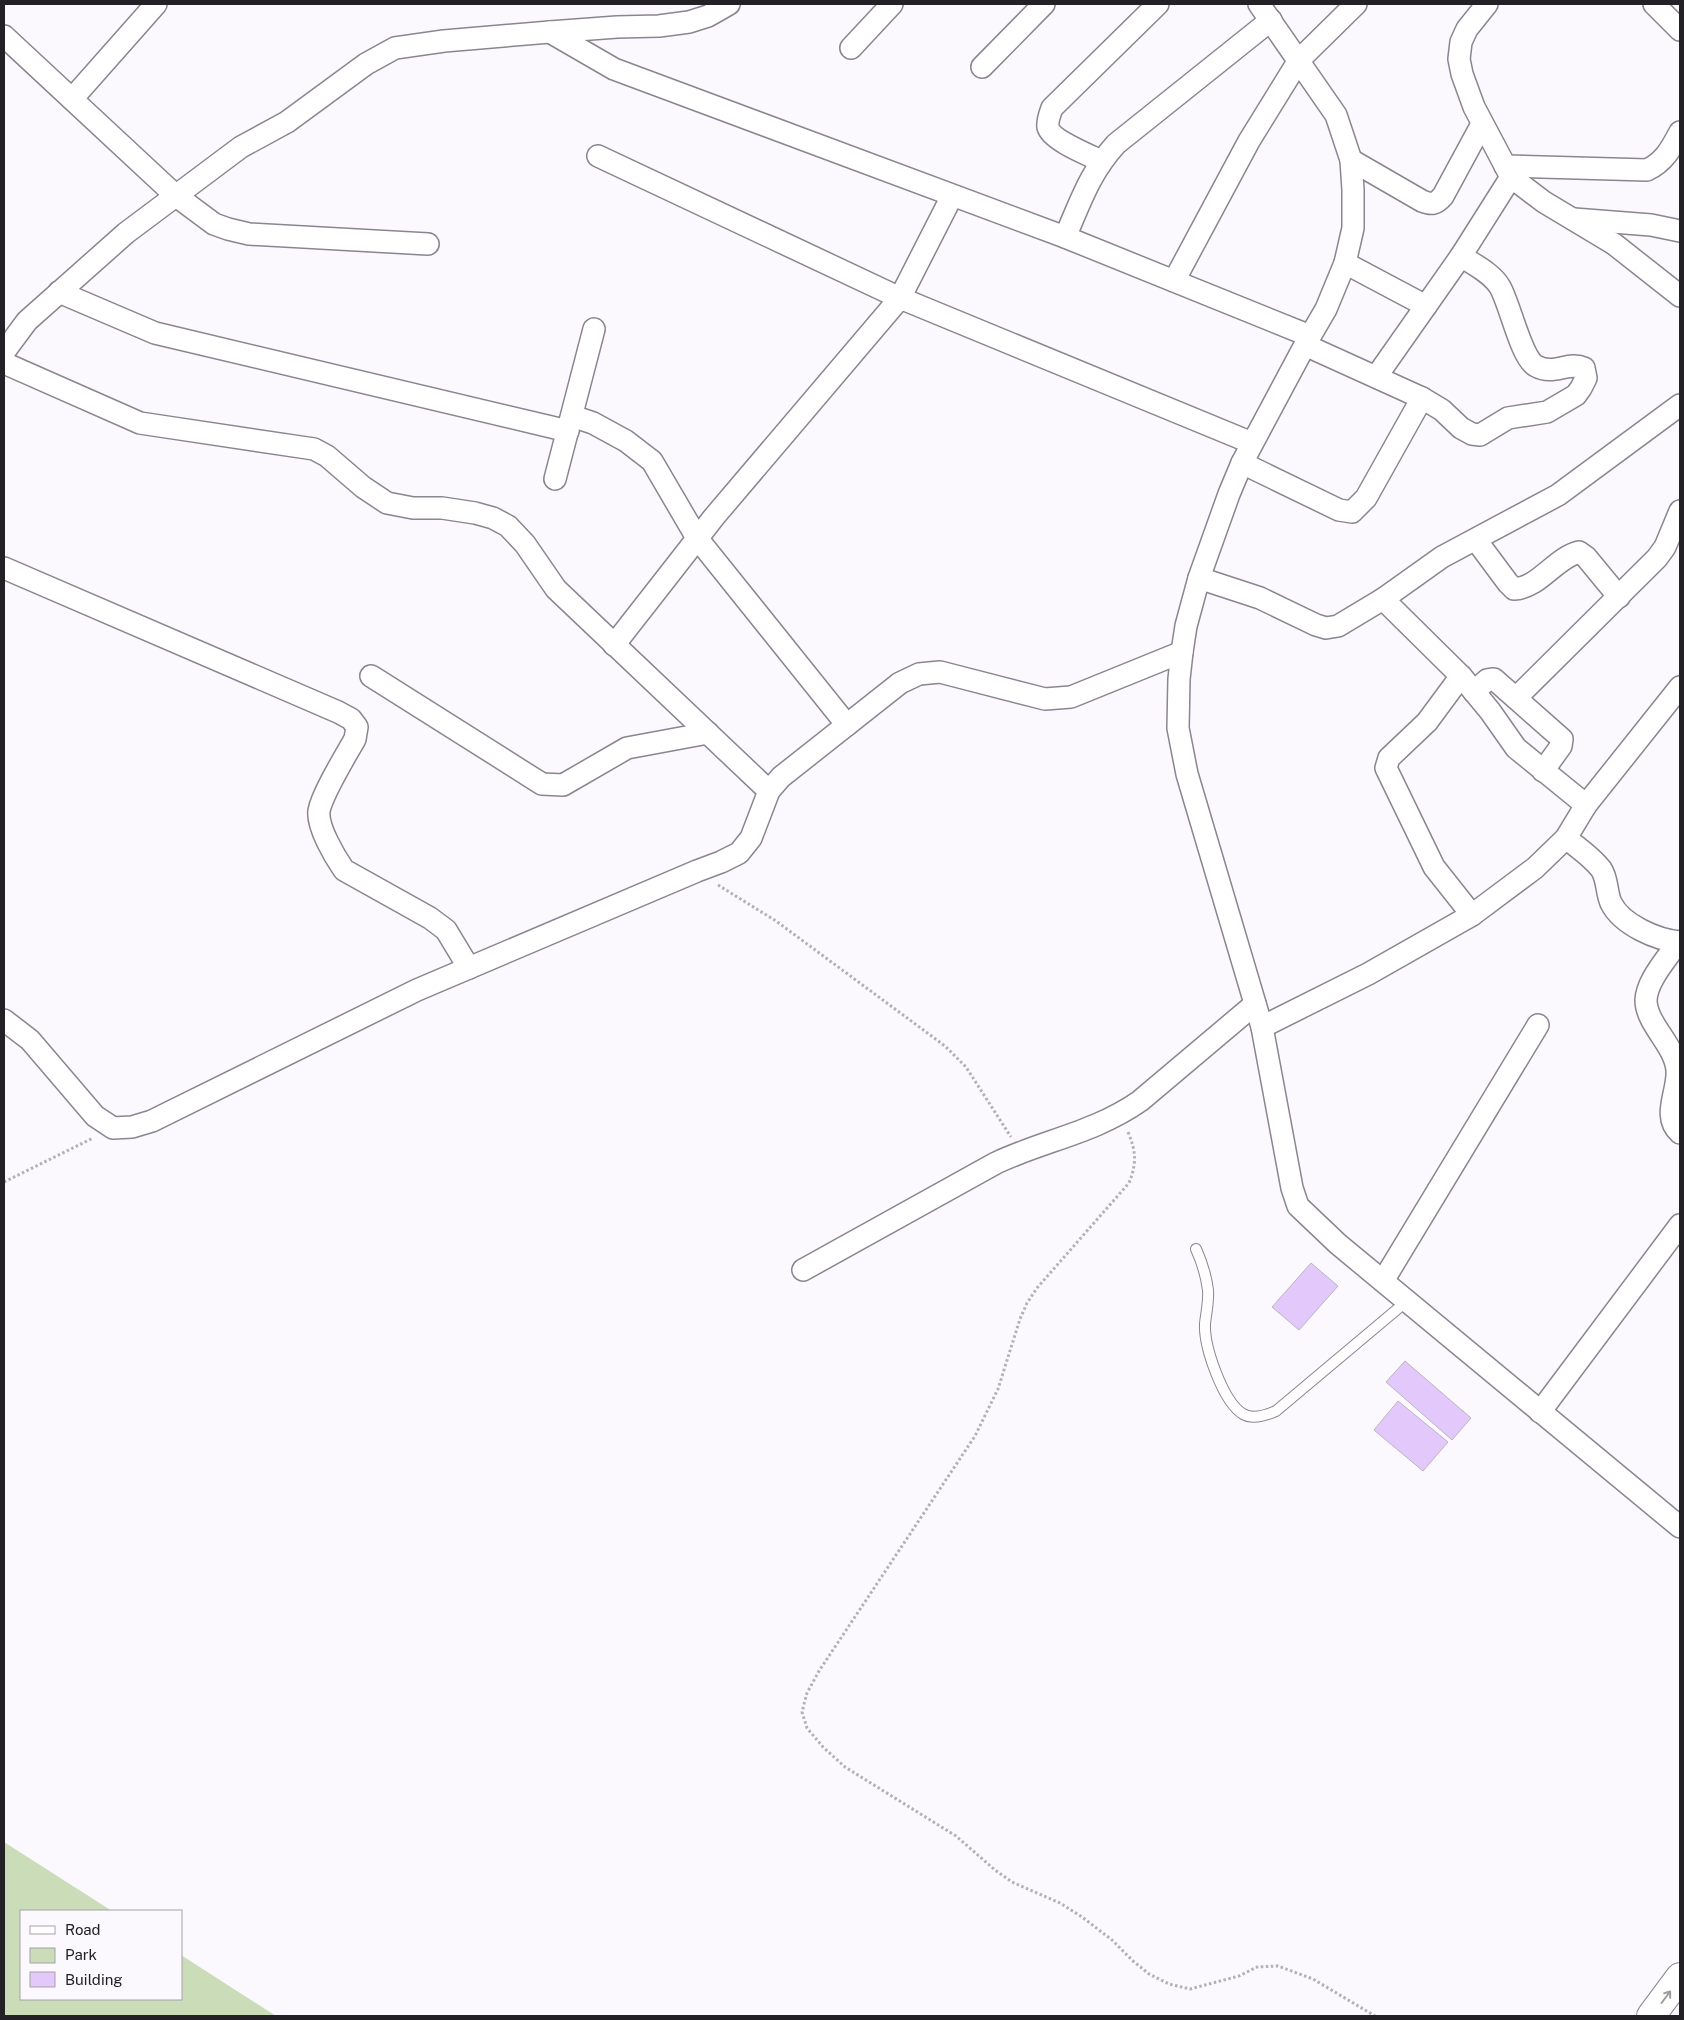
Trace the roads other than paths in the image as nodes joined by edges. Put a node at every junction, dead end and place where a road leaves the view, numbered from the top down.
1 (156, 4) edge
2 (729, 4) edge
3 (892, 4) edge
4 (1044, 4) edge
5 (1158, 4) edge
6 (1356, 4) edge
7 (1487, 4) edge
8 (1654, 4) edge
9 (1265, 12) edge
10 (1680, 30) edge
11 (550, 32) junction
12 (6, 45) edge
13 (851, 48) dead end
14 (1299, 60) junction
15 (982, 67) dead end
16 (72, 100) junction
17 (1482, 124) junction
18 (1680, 132) edge
19 (598, 156) dead end
20 (1351, 160) junction
21 (1102, 161) junction
22 (1508, 171) junction
23 (175, 195) junction
24 (952, 196) junction
25 (1572, 219) junction
26 (1680, 231) edge
27 (1065, 238) junction
28 (428, 244) dead end
29 (1461, 256) junction
30 (1345, 263) junction
31 (1174, 281) junction
32 (59, 292) junction
33 (1680, 296) edge
34 (900, 298) junction
35 (1426, 306) junction
36 (594, 329) dead end
37 (1307, 340) junction
38 (4, 352) edge
39 (4, 363) edge
40 (1376, 377) junction
41 (1422, 398) junction
42 (1680, 405) edge
43 (570, 423) junction
44 (1252, 443) junction
45 (1242, 463) junction
46 (555, 479) dead end
47 (1680, 511) edge
48 (697, 538) junction
49 (1476, 540) junction
50 (4, 568) edge
51 (1198, 578) junction
52 (1618, 597) junction
53 (1383, 599) junction
54 (614, 645) junction
55 (1182, 652) junction
56 (371, 676) dead end
57 (1468, 684) junction
58 (1680, 687) edge
59 (1516, 698) junction
60 (848, 725) junction
61 (708, 733) junction
62 (1543, 771) junction
63 (769, 791) junction
64 (1586, 805) junction
65 (1566, 838) junction
66 (1472, 915) junction
67 (1679, 942) edge
68 (469, 968) junction
69 (1255, 1004) junction
70 (4, 1020) edge
71 (1538, 1025) dead end
72 (1262, 1027) junction
73 (1680, 1133) edge
74 (1680, 1225) edge
75 (1196, 1249) dead end
76 (803, 1270) dead end
77 (1383, 1281) junction
78 (1407, 1301) junction
79 (1540, 1412) junction
80 (1680, 1527) edge
81 (1680, 1977) edge
82 (1651, 2016) edge

1 - 16 street
2 - 11 street
3 - 13 street
4 - 15 street
5 - 21 street
6 - 14 street
7 - 17 street
8 - 10 street
9 - 14 street
9 - 21 street
11 - 23 street
11 - 24 street
12 - 16 street
14 - 20 street
14 - 31 street
16 - 23 street
17 - 20 street
17 - 22 street
18 - 22 street
19 - 34 street
20 - 30 street
21 - 27 street
22 - 25 street
22 - 29 street
23 - 28 street
23 - 32 street
24 - 27 street
24 - 34 street
25 - 26 street
25 - 33 street
27 - 31 street
29 - 35 street
29 - 41 street
30 - 35 street
30 - 37 street
31 - 37 street
32 - 38 street
32 - 43 street
34 - 44 street
34 - 48 street
35 - 40 street
36 - 43 street
37 - 40 street
37 - 44 street
39 - 54 street
40 - 41 street
41 - 45 street
42 - 49 street
43 - 46 street
43 - 48 street
44 - 45 street
45 - 51 street
47 - 52 street
48 - 54 street
48 - 60 street
49 - 52 street
49 - 53 street
50 - 68 street
51 - 53 street
51 - 55 street
52 - 59 street
53 - 57 street
54 - 61 street
55 - 60 street
55 - 69 street
56 - 61 street
57 - 59 street
57 - 62 street
57 - 66 street
58 - 64 street
59 - 62 street
60 - 63 street
61 - 63 street
62 - 64 street
63 - 68 street
64 - 65 street
65 - 66 street
65 - 67 street
66 - 72 street
67 - 73 street
68 - 70 street
69 - 72 street
69 - 76 street
71 - 77 street
72 - 77 street
74 - 79 street
75 - 78 lane
77 - 78 street
78 - 79 street
79 - 80 street
82 -> 81 main road

